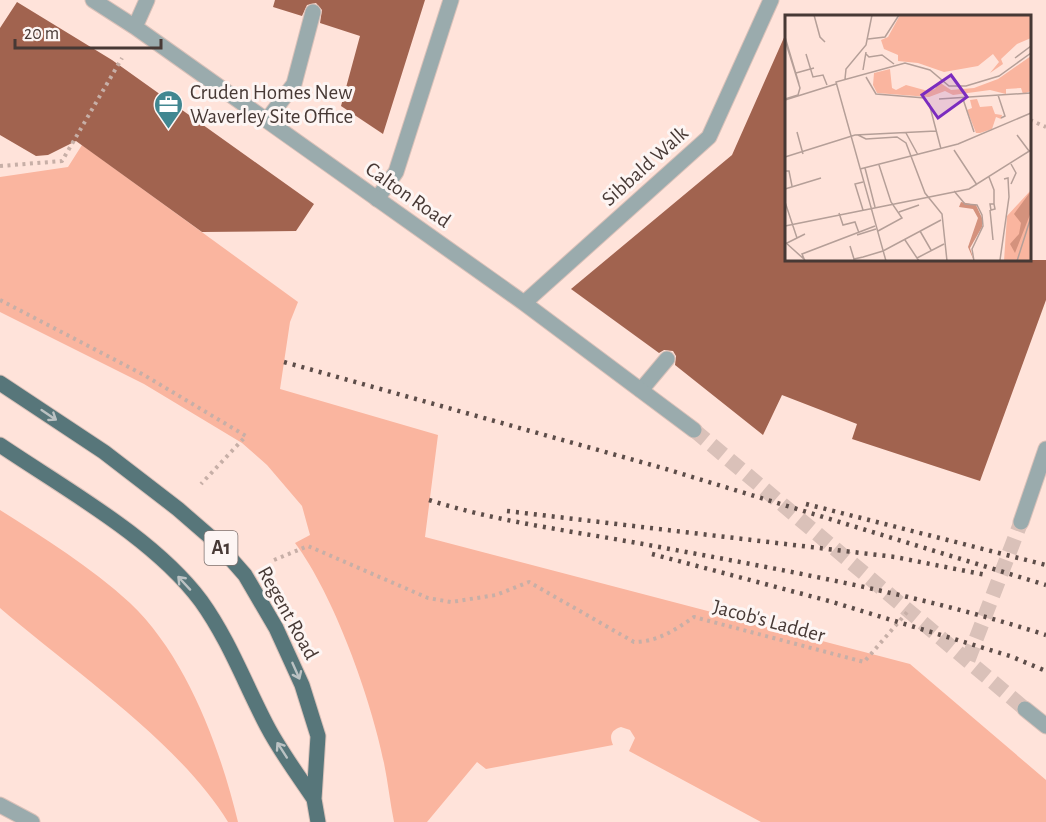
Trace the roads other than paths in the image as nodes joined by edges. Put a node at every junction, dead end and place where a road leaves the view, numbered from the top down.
1 (93, 0) edge
2 (147, 0) edge
3 (451, 0) edge
4 (771, 0) edge
5 (313, 12) dead end
6 (135, 27) junction
7 (267, 120) junction
8 (377, 200) junction
9 (524, 303) junction
10 (667, 359) dead end
11 (0, 383) edge
12 (642, 390) junction
13 (694, 430) tunnel mouth
14 (0, 445) edge
15 (1046, 449) edge
16 (1021, 522) tunnel mouth
17 (1025, 708) tunnel mouth
18 (1046, 726) edge
19 (314, 799) junction
20 (0, 805) edge
21 (32, 822) edge
22 (318, 822) edge

1 - 6 street, Calton Road
2 - 6 street
3 - 8 street
4 - 9 street, Sibbald Walk
5 - 7 street
6 - 7 street, Calton Road
7 - 8 street, Calton Road
8 - 9 street, Calton Road
9 - 12 street, Calton Road
10 - 12 street
11 -> 19 main road, Regent Road / A1
12 - 13 street, Calton Road
19 -> 14 main road, Regent Road / A1
15 - 16 street
17 - 18 street
19 - 22 main road, Regent Road / A1
20 - 21 street

